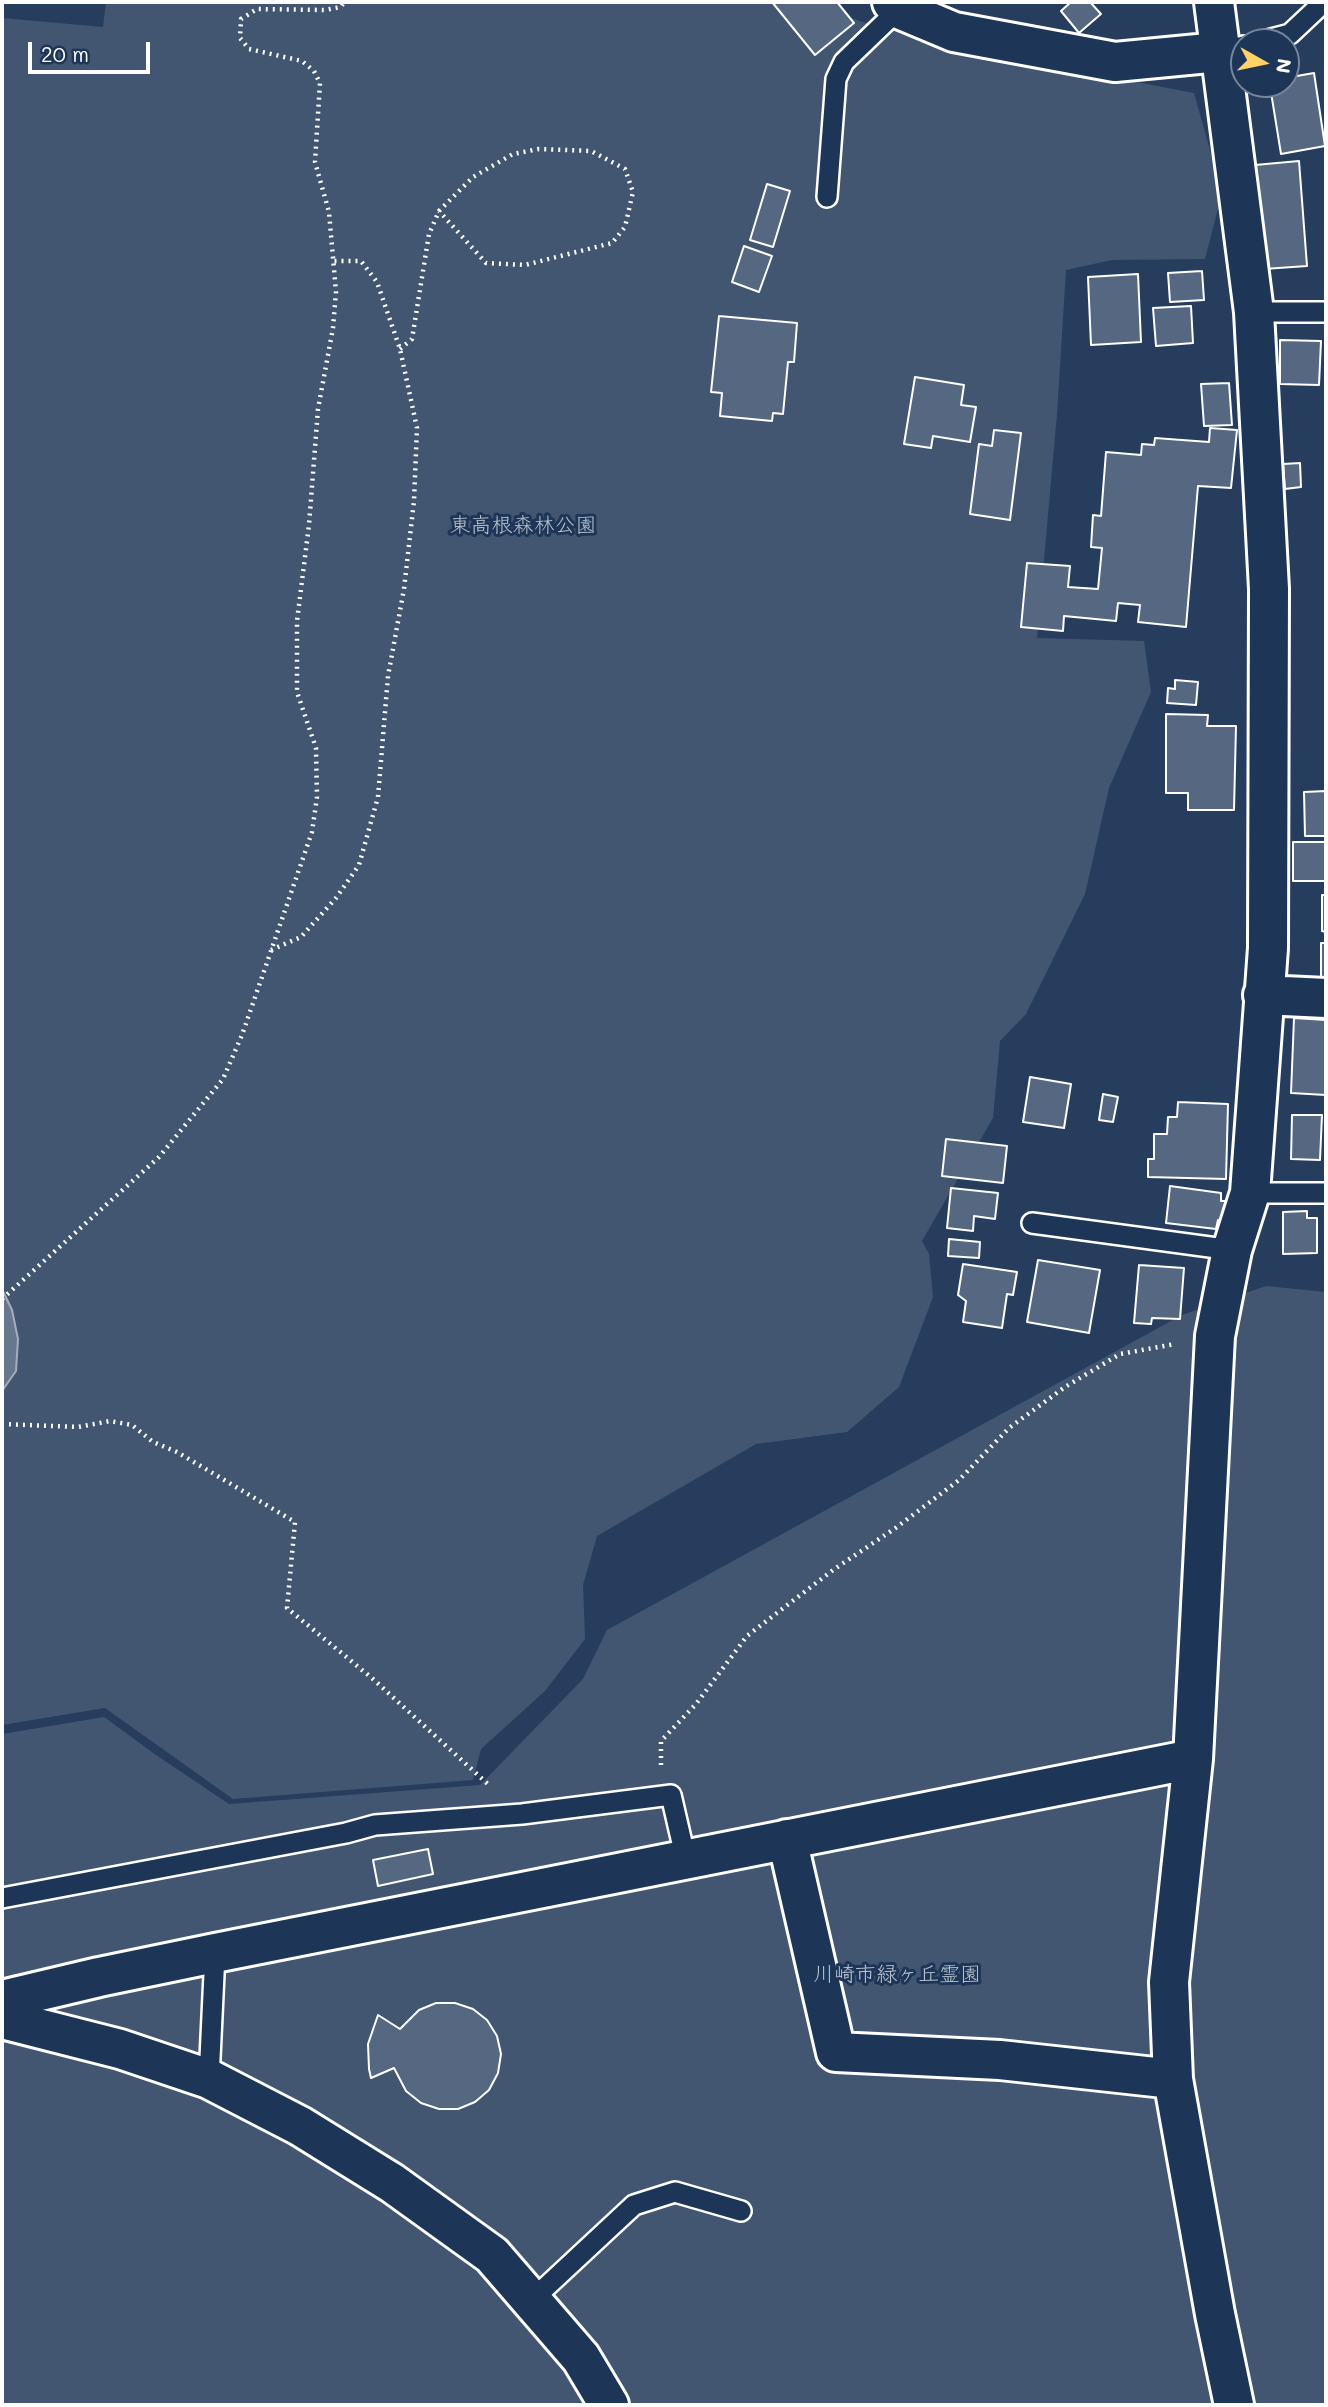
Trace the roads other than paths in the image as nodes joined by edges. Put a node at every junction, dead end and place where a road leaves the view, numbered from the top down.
1 (1214, 2) edge
2 (1324, 2) edge
3 (896, 5) edge
4 (1296, 28) edge
5 (1230, 44) edge
6 (1230, 49) edge
7 (1236, 98) edge
8 (827, 197) dead end
9 (1254, 312) junction
10 (1326, 312) edge
11 (1263, 996) junction
12 (1326, 998) edge
13 (1250, 1193) junction
14 (1326, 1193) edge
15 (1032, 1223) dead end
16 (1232, 1250) junction
17 (1193, 1759) junction
18 (787, 1839) junction
19 (686, 1860) junction
20 (2, 1898) edge
21 (215, 1953) junction
22 (2, 2000) edge
23 (2, 2019) edge
24 (209, 2079) junction
25 (1173, 2079) junction
26 (741, 2211) dead end
27 (532, 2300) junction
28 (609, 2405) edge
29 (1234, 2405) edge

1 - 5 street
2 - 4 lane
3 - 6 street
3 - 8 lane
7 - 9 street
9 - 10 lane
9 - 11 street
11 - 12 street
11 - 13 street
13 - 14 lane
13 - 16 street
15 - 16 lane
16 - 17 street
17 - 18 street
17 - 25 street
18 - 19 street
18 - 25 street
19 - 20 lane
19 - 21 street
21 - 22 street
21 - 24 lane
23 - 24 street
24 - 27 street
25 - 29 street
26 - 27 lane
27 - 28 street

